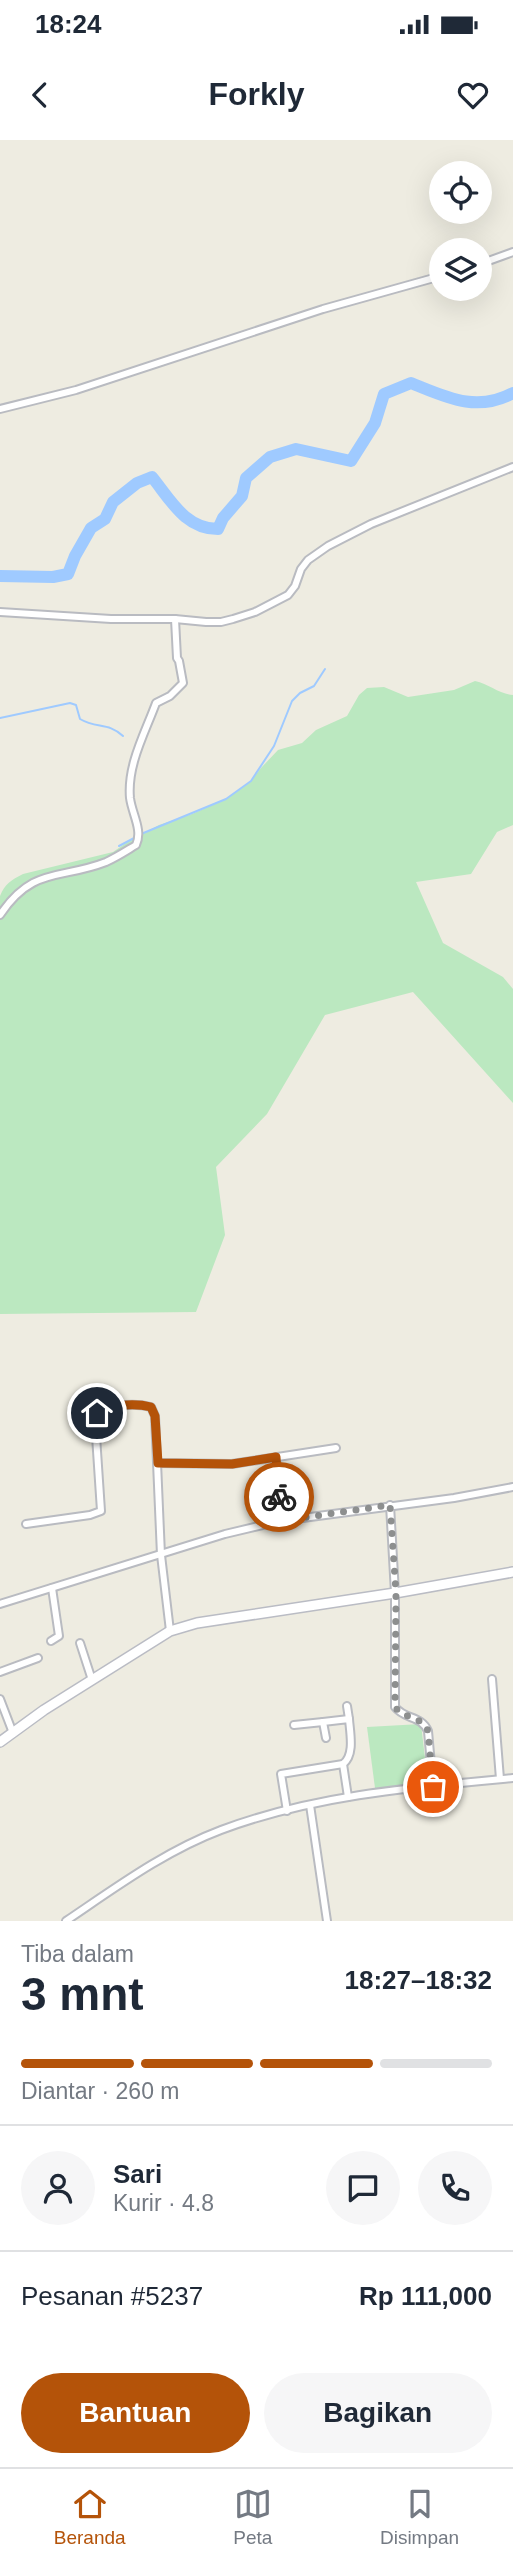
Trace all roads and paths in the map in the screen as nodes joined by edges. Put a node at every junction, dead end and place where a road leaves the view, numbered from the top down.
1 (513, 252) edge
2 (492, 260) edge
3 (429, 279) edge
4 (0, 409) edge
5 (513, 467) edge
6 (0, 612) edge
7 (175, 619) junction
8 (0, 915) edge
9 (336, 1448) dead end
10 (276, 1457) junction
11 (158, 1463) junction
12 (513, 1487) edge
13 (390, 1505) junction
14 (280, 1521) junction
15 (26, 1524) dead end
16 (161, 1555) junction
17 (513, 1573) edge
18 (52, 1588) junction
19 (396, 1593) junction
20 (0, 1604) edge
21 (170, 1631) junction
22 (51, 1641) dead end
23 (80, 1643) dead end
24 (38, 1658) dead end
25 (0, 1672) edge
26 (492, 1679) dead end
27 (92, 1680) junction
28 (0, 1699) edge
29 (347, 1706) dead end
30 (349, 1719) junction
31 (323, 1722) junction
32 (294, 1725) dead end
33 (13, 1732) junction
34 (326, 1738) dead end
35 (0, 1742) edge
36 (343, 1764) junction
37 (513, 1778) edge
38 (500, 1779) junction
39 (433, 1787) junction
40 (348, 1797) junction
41 (310, 1805) junction
42 (287, 1811) junction
43 (66, 1921) edge
44 (327, 1921) edge

1 - 2 street
3 - 4 street
5 - 7 street
6 - 7 street
7 - 8 street
9 - 10 street
10 - 11 street
10 - 14 street
11 - 15 street
11 - 16 street
12 - 13 street
13 - 14 street
13 - 19 street
14 - 16 street
16 - 18 street
16 - 21 street
17 - 19 main road
18 - 20 street
18 - 22 street
19 - 21 main road
19 - 39 street
21 - 27 main road
23 - 27 street
24 - 25 street
26 - 38 street
27 - 33 main road
28 - 33 street
29 - 30 street
30 - 31 street
30 - 36 street
31 - 32 street
31 - 34 street
33 - 35 main road
36 - 40 street
36 - 42 street
37 - 38 street
38 - 39 street
39 - 40 street
40 - 41 street
41 - 42 street
41 - 44 street
42 - 43 street

